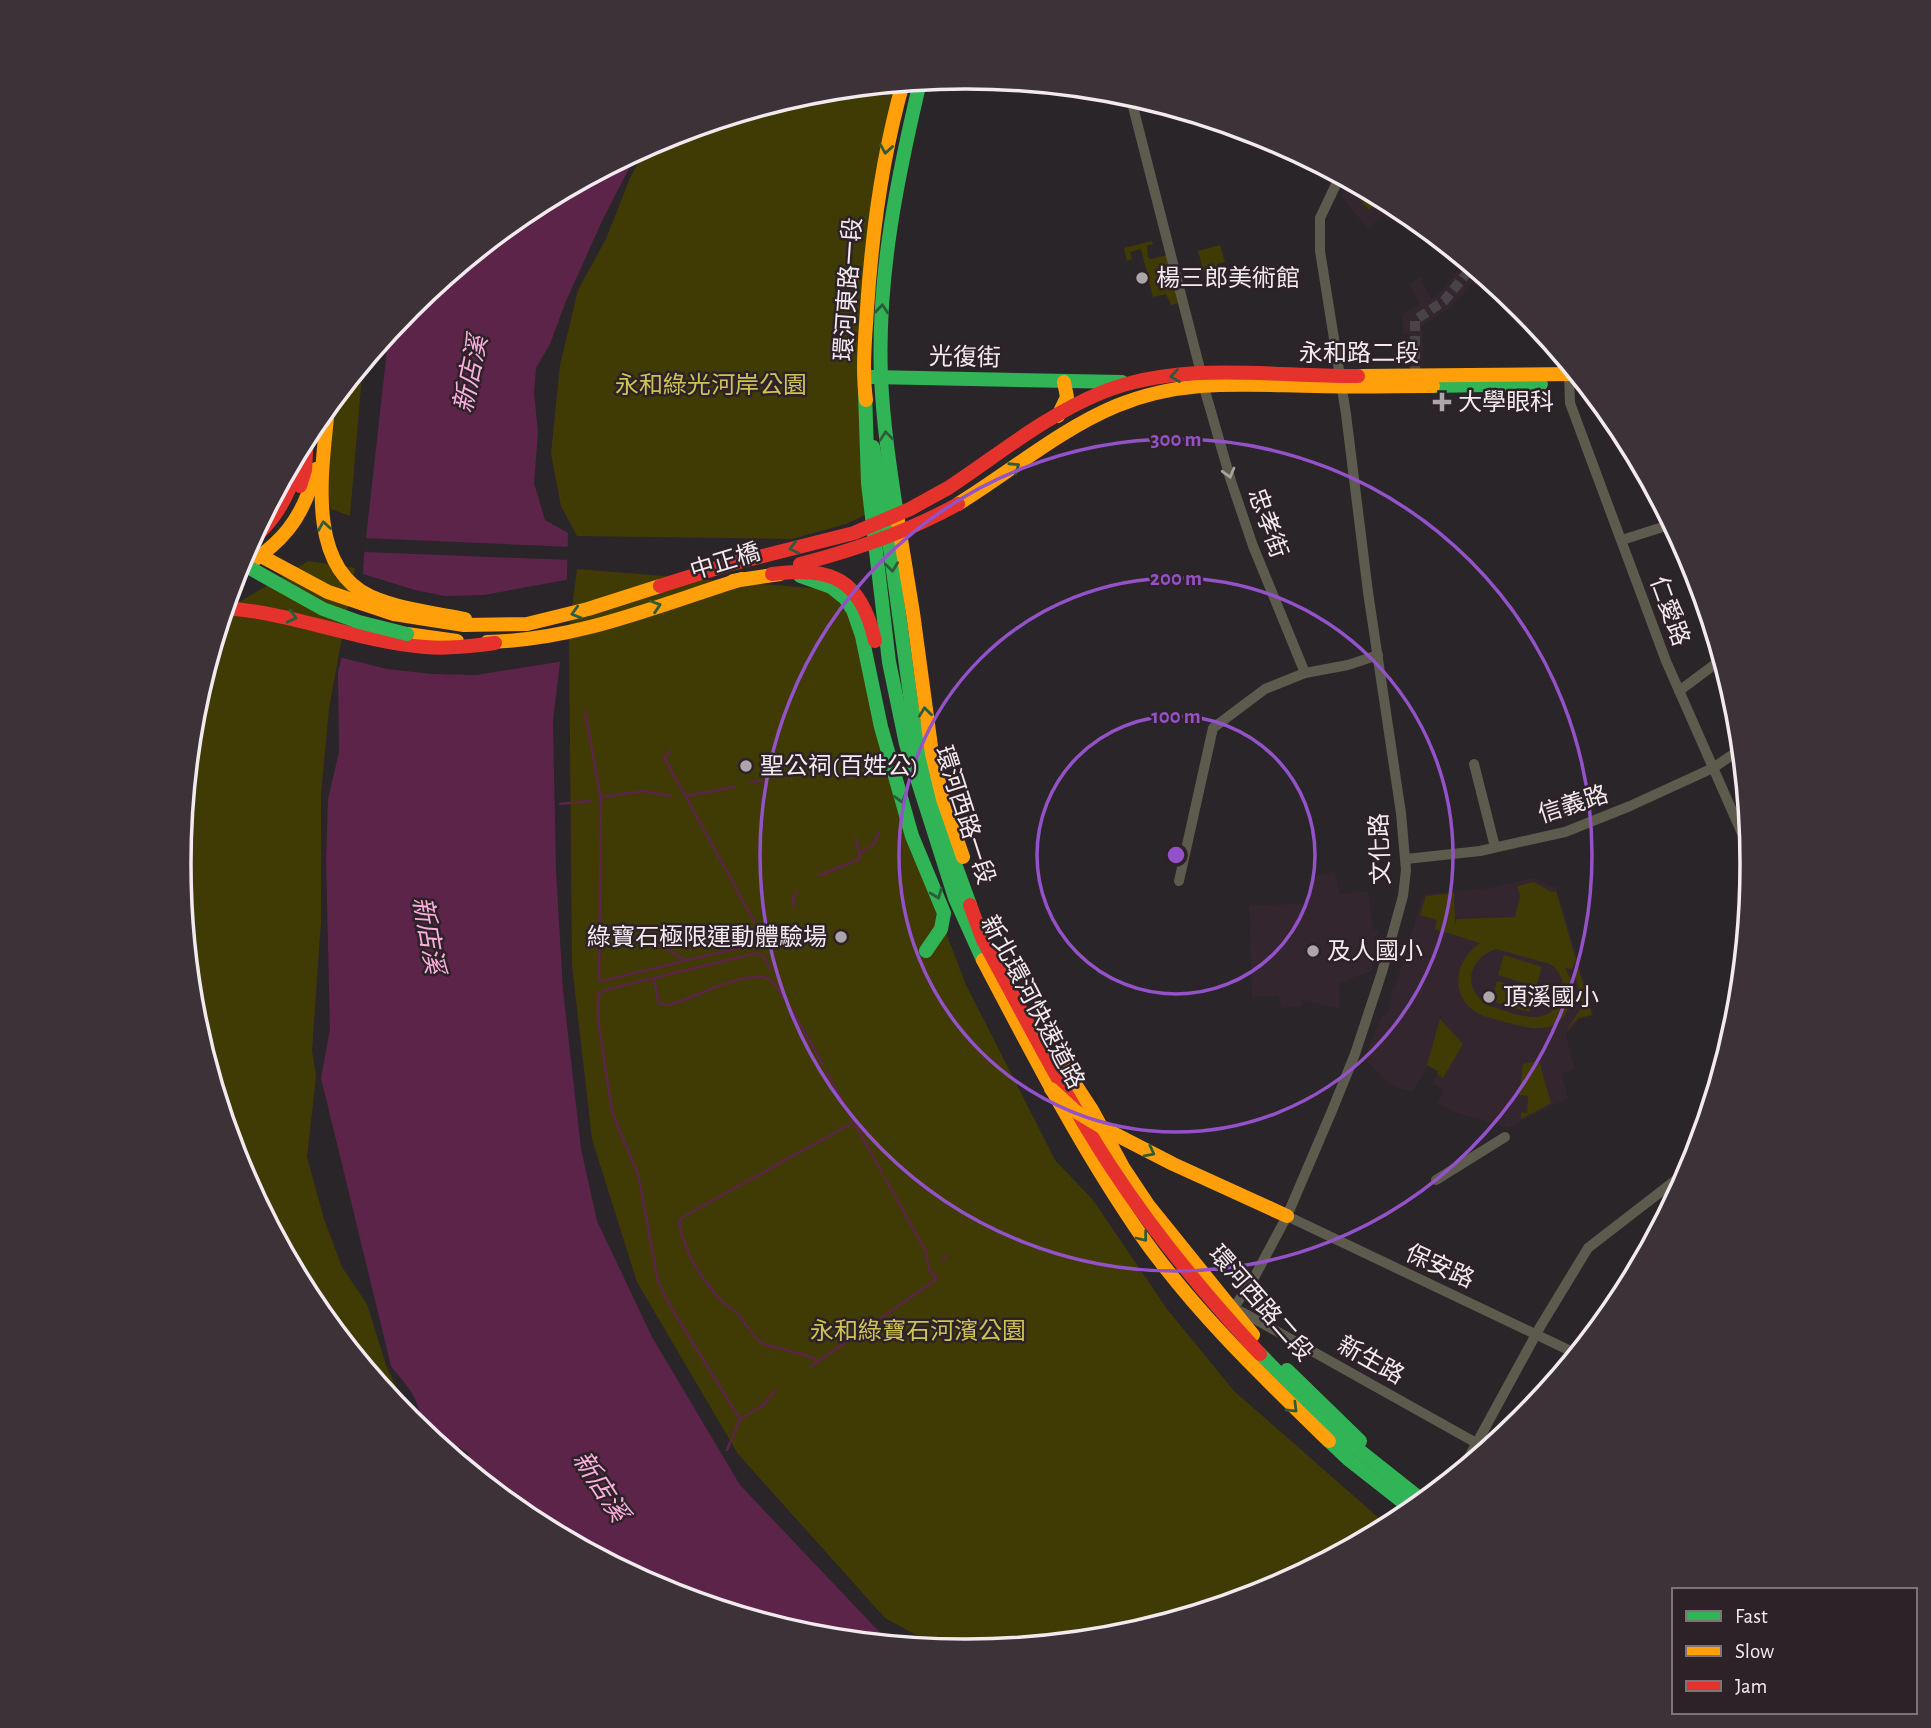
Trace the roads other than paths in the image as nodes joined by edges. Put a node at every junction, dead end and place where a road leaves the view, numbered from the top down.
1 (918, 91) edge
2 (901, 92) edge
3 (1133, 108) edge
4 (1336, 184) edge
5 (864, 377) junction
6 (881, 377) junction
7 (1568, 377) edge
8 (1202, 378) junction
9 (1571, 381) edge
10 (1065, 382) junction
11 (1141, 382) junction
12 (1342, 382) junction
13 (864, 392) junction
14 (1058, 416) junction
15 (327, 425) edge
16 (311, 451) edge
17 (306, 458) edge
18 (304, 463) edge
19 (306, 470) junction
20 (888, 497) junction
21 (271, 521) edge
22 (1663, 527) edge
23 (1622, 540) junction
24 (261, 543) edge
25 (256, 554) edge
26 (253, 562) edge
27 (250, 568) edge
28 (772, 574) junction
29 (733, 581) junction
30 (235, 608) edge
31 (495, 626) junction
32 (495, 643) junction
33 (1378, 655) junction
34 (1714, 665) edge
35 (1305, 673) junction
36 (1679, 691) junction
37 (1733, 755) edge
38 (1474, 764) dead end
39 (1713, 768) junction
40 (1739, 827) edge
41 (1495, 847) junction
42 (1406, 859) junction
43 (1180, 881) dead end
44 (955, 898) junction
45 (926, 951) dead end
46 (1051, 1089) junction
47 (1087, 1114) joint
48 (1506, 1137) dead end
49 (1436, 1181) dead end
50 (1670, 1185) edge
51 (1287, 1216) junction
52 (1229, 1313) junction
53 (1537, 1335) junction
54 (1569, 1350) edge
55 (1476, 1443) junction
56 (1473, 1448) edge
57 (1422, 1490) edge
58 (1415, 1495) edge
59 (1404, 1503) edge

6 -> 1 main road, 環河東路一段
2 -> 5 main road, 環河東路一段
3 - 8 street, 忠孝街
4 - 12 street, 文化路
5 - 6 main road, 光復街
5 - 13 main road, 環河東路一段
6 - 10 main road, 光復街
20 -> 6 main road, 環河東路一段
7 - 12 main road, 永和路二段
8 -> 11 main road, 永和路二段
8 - 12 main road, 永和路二段
29 -> 8 main road, 中正橋, bridge
8 -> 35 street, 忠孝街
9 - 23 street, 仁愛路
10 - 11 main road, 光復街
10 - 14 main road
11 - 14 main road, 中正橋
12 - 33 street, 文化路
13 - 20 main road, 環河東路一段
13 - 44 main road, 新北環河快速道路
14 -> 31 main road, 中正橋, bridge
31 -> 15 main road, bridge
16 - 19 main road
17 - 19 main road
18 - 19 main road
19 - 21 main road
19 - 24 main road
19 - 26 main road
20 - 47 main road, 環河西路一段
22 - 23 street
23 - 36 street, 仁愛路
25 - 31 main road, 中正橋, bridge
27 - 32 main road, 中正橋, bridge
28 - 29 main road
28 - 44 main road
28 -> 45 main road
32 -> 29 main road, 中正橋
30 -> 32 main road
33 - 35 street
33 - 42 street, 文化路
34 - 36 street
35 - 43 street
36 - 39 street, 仁愛路
37 - 39 street, 信義路
38 - 41 street
39 - 40 street, 仁愛路
39 - 41 street, 信義路
41 - 42 street, 信義路
42 - 51 street, 文化路
44 - 46 main road, 新北環河快速道路
46 -> 51 main road, bridge
46 -> 59 main road, 新北環河快速道路, bridge
47 - 52 main road, 環河西路二段
48 - 49 street
50 - 53 street
51 - 52 street, 文化路
51 - 53 street, 保安路
52 - 55 street, 新生路
52 - 57 main road, 環河西路二段
52 - 58 main road, 環河西路二段
53 - 54 street, 保安路
53 - 55 street
55 - 56 street

